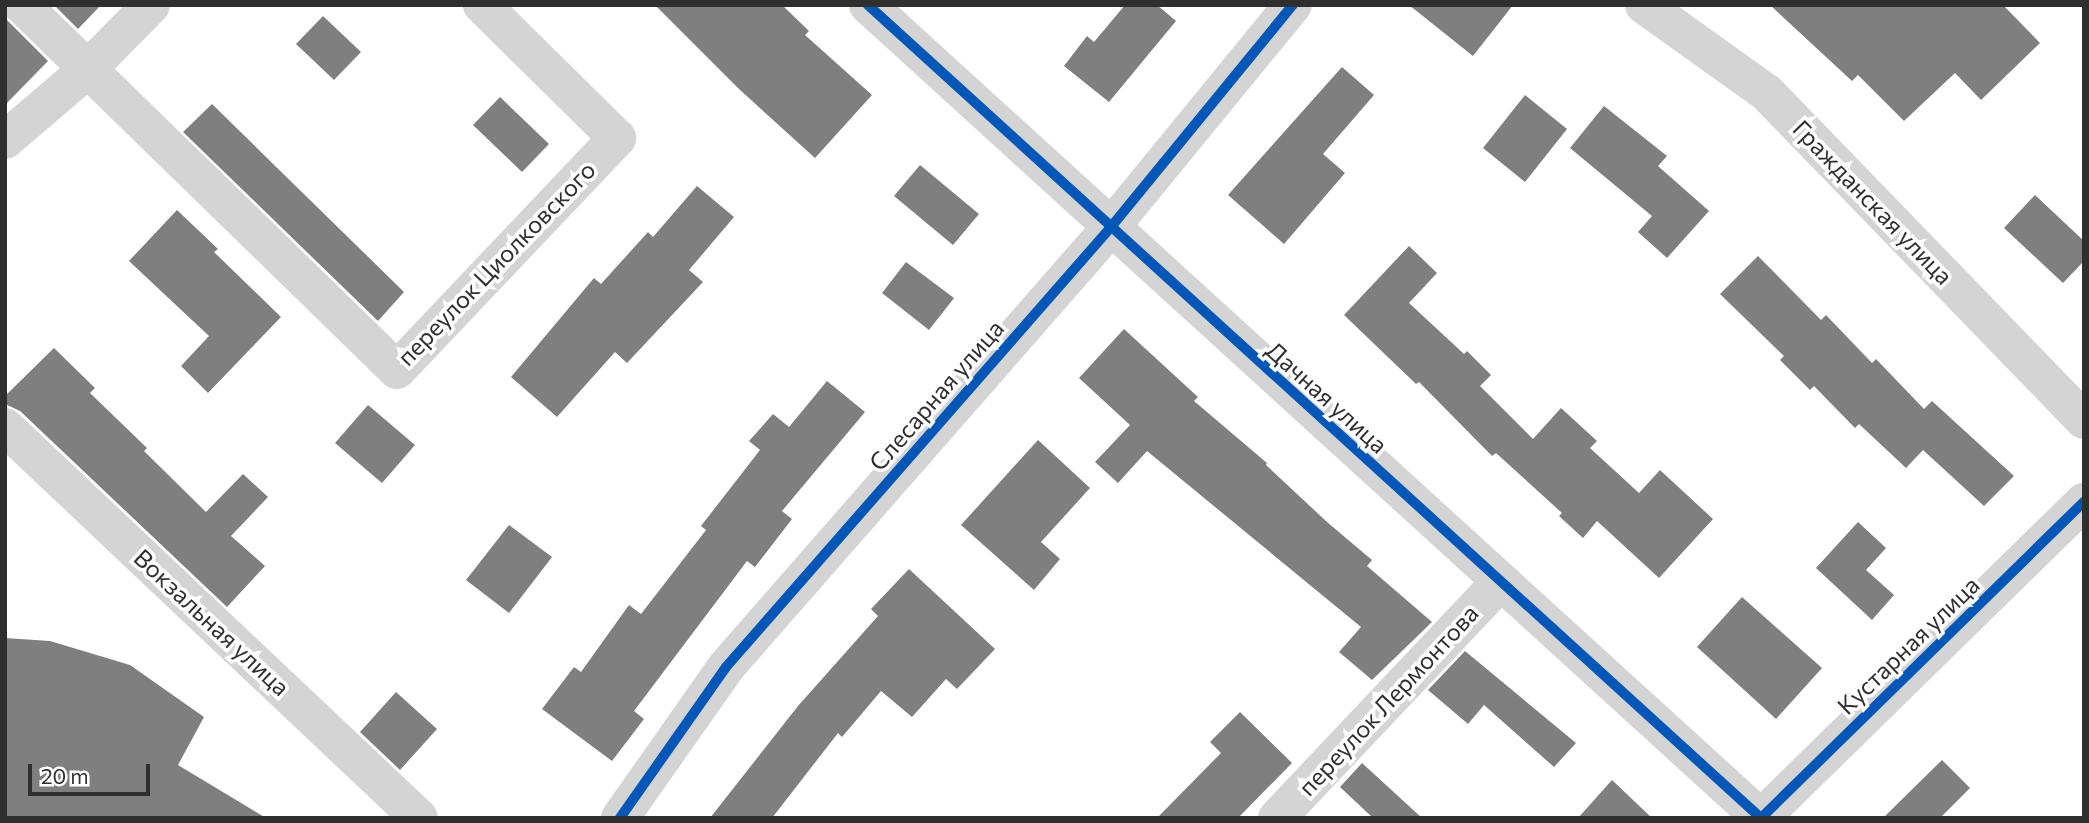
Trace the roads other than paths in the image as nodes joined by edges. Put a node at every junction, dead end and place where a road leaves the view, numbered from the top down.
1 (22, 5) edge
2 (151, 5) edge
3 (482, 5) edge
4 (868, 5) edge
5 (1293, 5) edge
6 (1644, 5) edge
7 (87, 70) junction
8 (5, 140) edge
9 (1111, 227) junction
10 (2084, 420) edge
11 (5, 427) edge
12 (2084, 502) edge
13 (1500, 582) junction
14 (419, 818) edge
15 (620, 818) edge
16 (1277, 818) edge
17 (1761, 818) edge

1 - 7 street
2 - 7 street
3 - 7 street, переулок Циолковского
4 - 9 street, Дачная улица
5 - 9 street, Слесарная улица
6 - 10 street, Гражданская улица
7 - 8 street
9 - 13 street, Дачная улица
9 - 15 street, Слесарная улица
11 - 14 street, Вокзальная улица
12 - 17 street, Кустарная улица
13 - 16 street, переулок Лермонтова
13 - 17 street, Дачная улица

